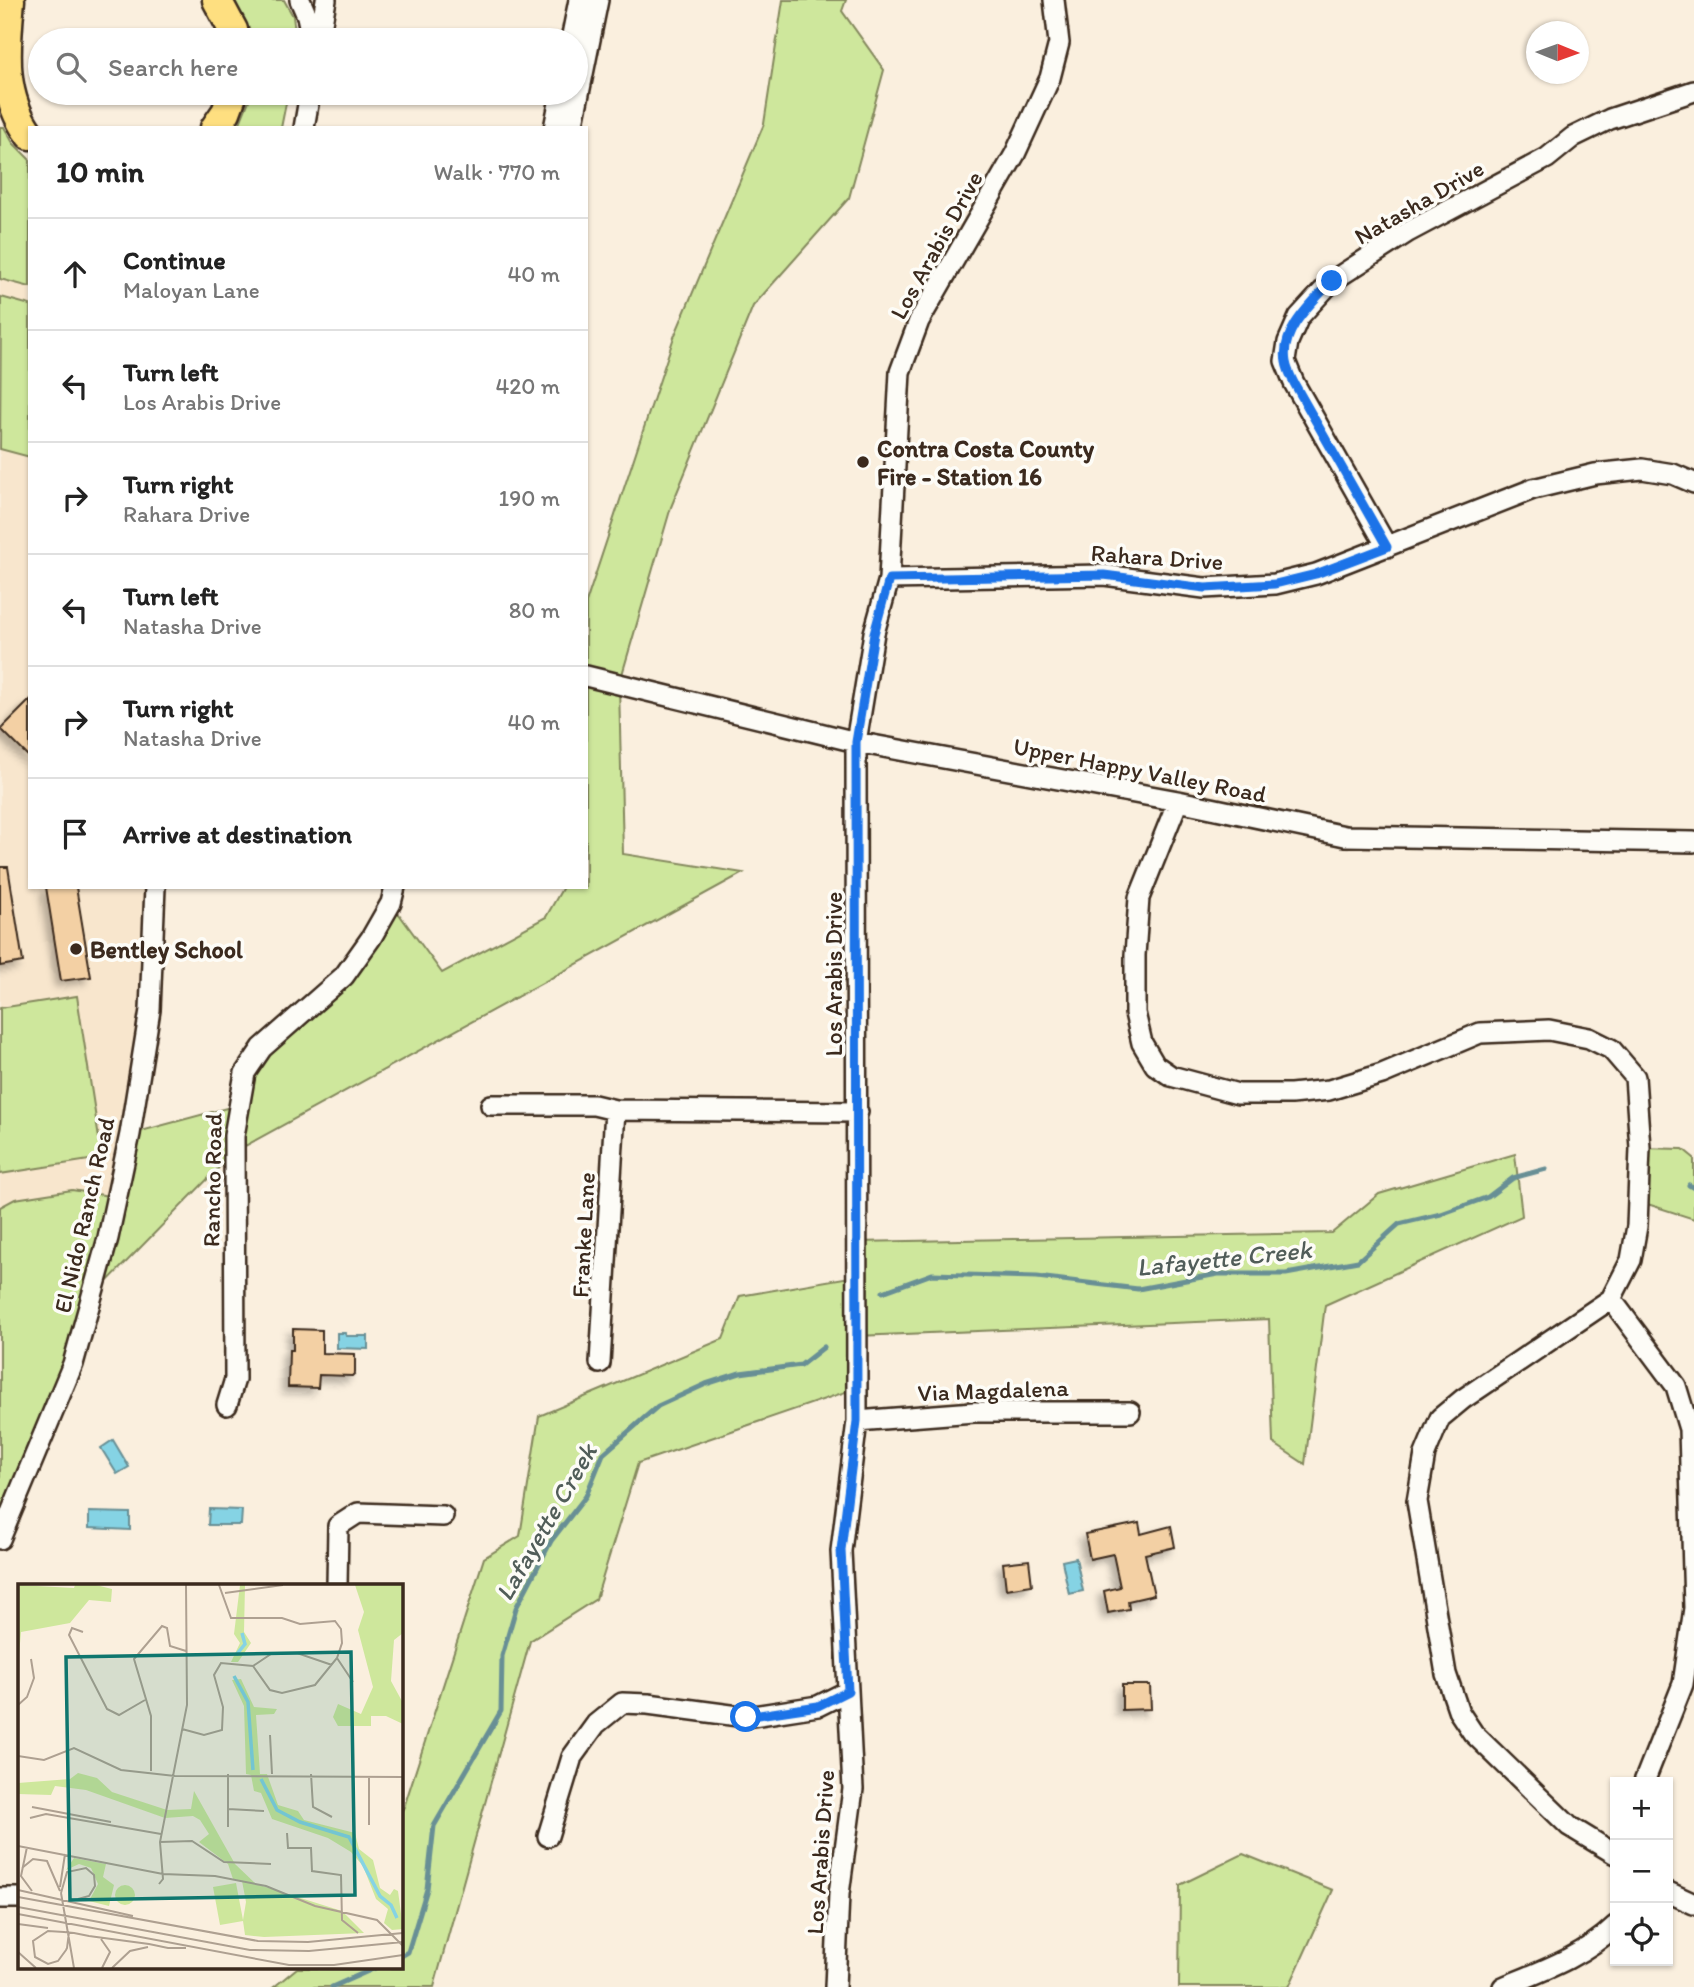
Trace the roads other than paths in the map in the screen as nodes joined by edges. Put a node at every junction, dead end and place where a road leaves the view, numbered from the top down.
1 (8, 0) edge
2 (217, 0) edge
3 (300, 0) edge
4 (326, 0) edge
5 (579, 0) edge
6 (598, 0) edge
7 (1054, 0) edge
8 (0, 26) edge
9 (232, 28) edge
10 (310, 28) edge
11 (321, 28) edge
12 (573, 28) edge
13 (588, 49) edge
14 (1694, 91) edge
15 (229, 105) edge
16 (308, 105) edge
17 (559, 105) edge
18 (577, 105) edge
19 (216, 126) edge
20 (304, 126) edge
21 (554, 126) edge
22 (572, 126) edge
23 (28, 132) edge
24 (1694, 483) edge
25 (1387, 547) junction
26 (889, 579) junction
27 (588, 677) edge
28 (856, 742) junction
29 (1178, 800) junction
30 (1694, 842) edge
31 (155, 889) edge
32 (394, 889) edge
33 (491, 1105) dead end
34 (615, 1110) junction
35 (858, 1112) junction
36 (1612, 1299) junction
37 (600, 1363) dead end
38 (227, 1405) dead end
39 (1130, 1412) dead end
40 (857, 1421) junction
41 (443, 1516) dead end
42 (0, 1539) edge
43 (337, 1584) edge
44 (848, 1691) junction
45 (1646, 1777) edge
46 (548, 1836) dead end
47 (1610, 1846) edge
48 (1673, 1894) edge
49 (0, 1898) edge
50 (18, 1898) edge
51 (1694, 1904) edge
52 (1610, 1931) edge
53 (835, 1987) edge
54 (1503, 1987) edge

1 - 8 highway
1 - 23 highway
2 - 9 highway
3 - 10 street
4 - 11 street
5 - 12 street
6 - 13 street
7 - 26 street, Los Arabis Drive
14 - 25 street, Natasha Drive
15 - 19 highway
16 - 20 street
17 - 21 street
18 - 22 street
24 - 25 street, Rahara Drive
25 - 26 street, Rahara Drive
26 - 28 street, Los Arabis Drive
27 - 28 street, Upper Happy Valley Road
28 - 29 street, Upper Happy Valley Road
28 - 35 street, Los Arabis Drive
29 - 30 street, Upper Happy Valley Road
29 - 36 street
31 - 42 street, El Nido Ranch Road
32 - 38 street, Rancho Road
33 - 34 street
34 - 35 street
34 - 37 street, Franke Lane
35 - 40 street, Los Arabis Drive
36 - 45 street
36 - 47 street
39 - 40 street, Via Magdalena
40 - 44 street, Los Arabis Drive
41 - 43 street
44 - 46 street
44 - 53 street, Los Arabis Drive
48 - 51 street
49 - 50 street
52 - 54 street

